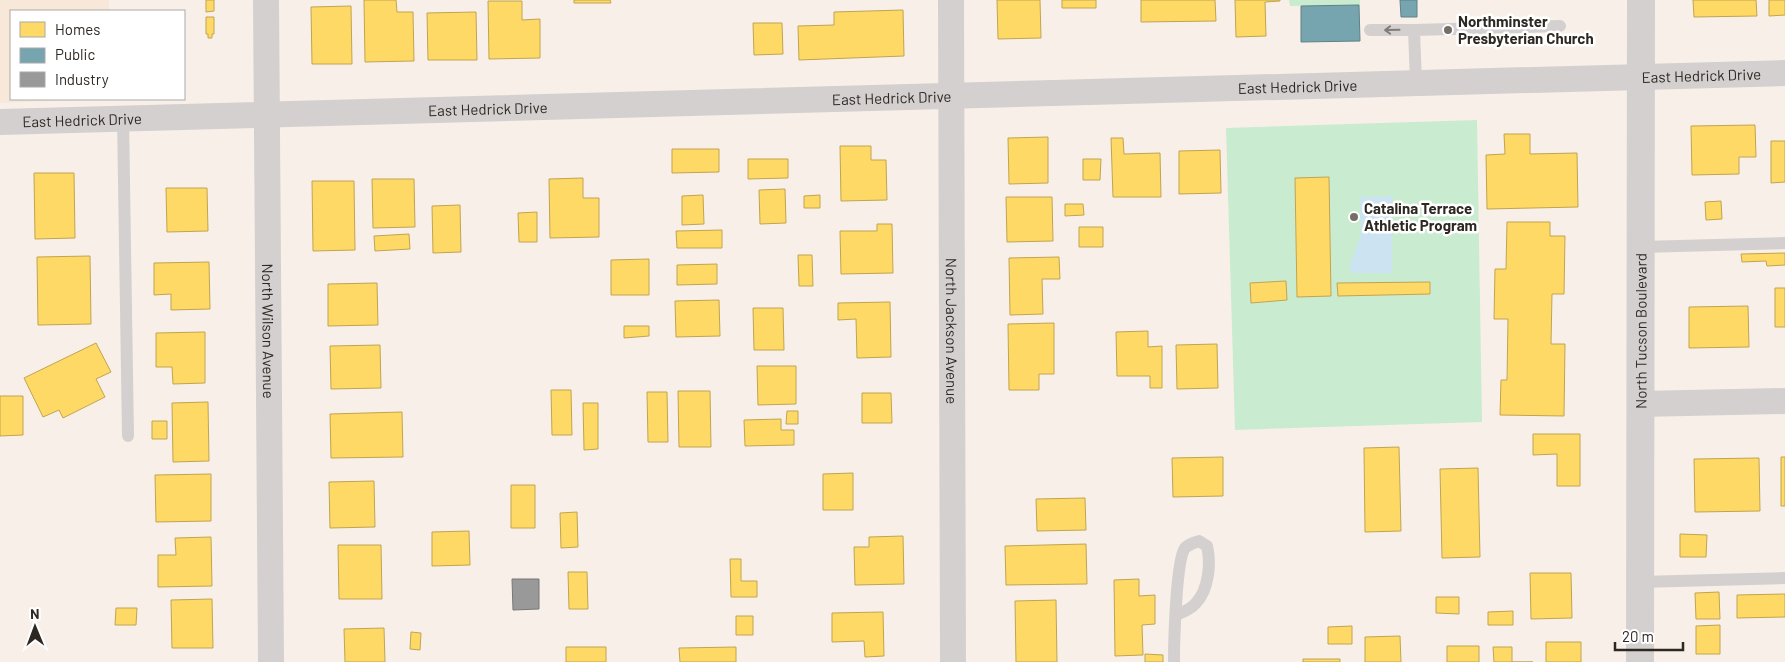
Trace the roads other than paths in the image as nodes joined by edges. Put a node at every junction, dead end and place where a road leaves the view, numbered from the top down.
1 (266, 0) edge
2 (951, 0) edge
3 (1641, 0) edge
4 (1560, 26) dead end
5 (1370, 30) dead end
6 (1414, 30) junction
7 (1785, 73) edge
8 (1641, 77) junction
9 (1416, 83) junction
10 (952, 96) junction
11 (267, 114) junction
12 (123, 118) junction
13 (0, 122) edge
14 (1785, 244) edge
15 (1641, 248) junction
16 (1785, 400) edge
17 (1640, 404) junction
18 (128, 436) dead end
19 (1785, 578) edge
20 (1640, 582) junction
21 (1176, 615) junction
22 (271, 662) edge
23 (953, 662) edge
24 (1174, 662) edge
25 (1640, 662) edge

1 - 11 street, North Wilson Avenue
2 - 10 street, North Jackson Avenue
3 - 8 main road, North Tucson Boulevard
4 - 6 lane
6 -> 5 lane
6 - 9 lane
7 - 8 street, East Hedrick Drive
8 - 9 street, East Hedrick Drive
8 - 15 main road, North Tucson Boulevard
9 - 10 street, East Hedrick Drive
10 - 11 street, East Hedrick Drive
10 - 23 street, North Jackson Avenue
11 - 12 street, East Hedrick Drive
11 - 22 street, North Wilson Avenue
12 - 13 street, East Hedrick Drive
12 - 18 lane
14 - 15 lane
15 - 17 main road, North Tucson Boulevard
16 - 17 street
17 - 20 main road, North Tucson Boulevard
19 - 20 lane
20 - 25 main road, North Tucson Boulevard
21 - 21 lane
21 - 24 lane

